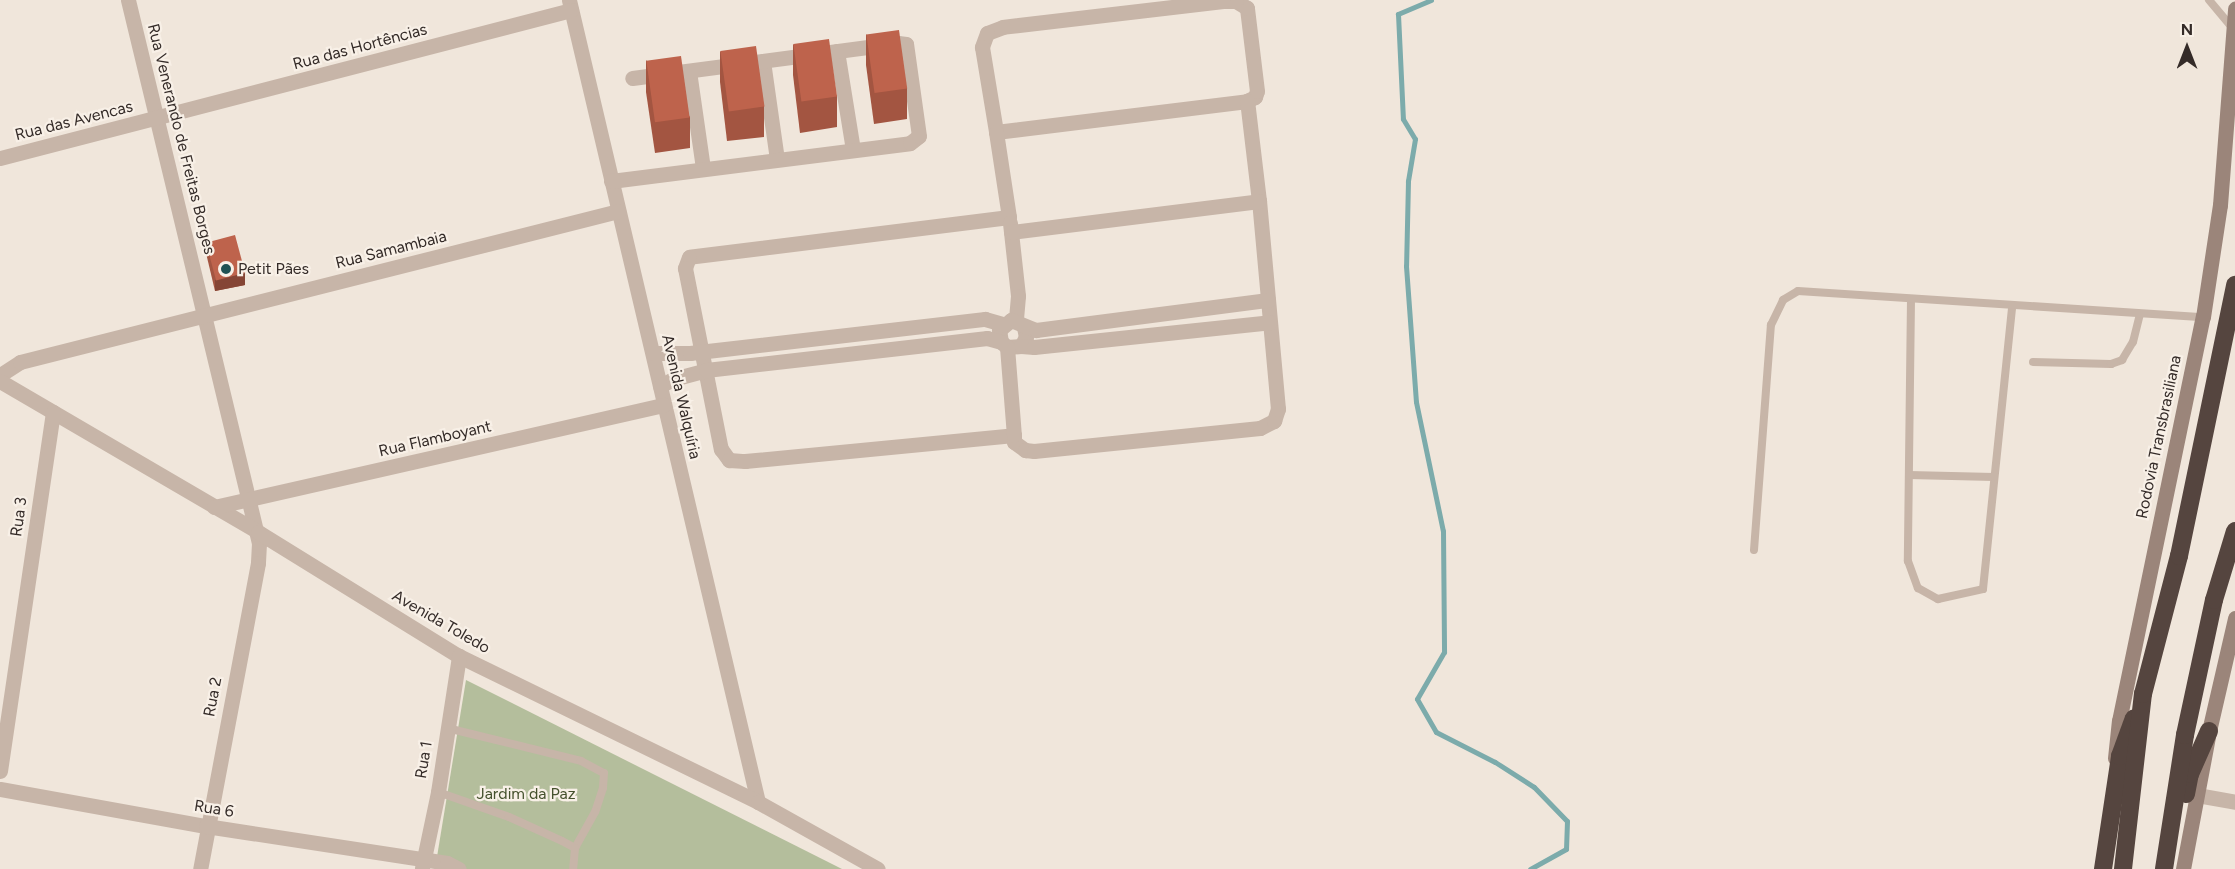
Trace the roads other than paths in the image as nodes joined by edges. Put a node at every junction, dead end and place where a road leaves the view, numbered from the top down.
1 (128, 0) edge
2 (2209, 0) edge
3 (570, 5) edge
4 (2235, 9) edge
5 (2233, 29) junction
6 (837, 51) junction
7 (763, 61) junction
8 (689, 71) junction
9 (632, 78) dead end
10 (1246, 102) junction
11 (157, 119) junction
12 (996, 132) junction
13 (854, 150) junction
14 (0, 158) edge
15 (777, 159) junction
16 (703, 168) junction
17 (612, 181) junction
18 (1259, 201) junction
19 (618, 211) junction
20 (1010, 224) junction
21 (2235, 285) edge
22 (1911, 299) junction
23 (1268, 300) junction
24 (2012, 306) junction
25 (2140, 314) junction
26 (206, 315) junction
27 (2203, 317) junction
28 (1270, 321) junction
29 (1014, 324) junction
30 (1009, 345) junction
31 (703, 351) junction
32 (652, 353) junction
33 (2033, 362) dead end
34 (706, 370) junction
35 (0, 375) edge
36 (0, 381) edge
37 (660, 386) junction
38 (664, 405) junction
39 (53, 412) junction
40 (1014, 435) junction
41 (1909, 475) junction
42 (1994, 477) junction
43 (248, 500) junction
44 (214, 507) junction
45 (2235, 531) edge
46 (258, 532) junction
47 (1754, 550) dead end
48 (2235, 618) edge
49 (459, 656) junction
50 (2143, 693) junction
51 (447, 728) junction
52 (2209, 731) junction
53 (0, 771) edge
54 (0, 789) edge
55 (438, 792) junction
56 (2197, 795) junction
57 (758, 802) junction
58 (2235, 802) edge
59 (206, 826) junction
60 (574, 848) junction
61 (422, 864) edge
62 (200, 869) edge
63 (459, 869) edge
64 (573, 869) edge
65 (878, 869) edge
66 (2102, 869) edge
67 (2123, 869) edge
68 (2164, 869) edge
69 (2171, 869) edge
70 (2183, 869) edge

1 - 11 street, Rua Venerando de Freitas Borges
2 - 5 lane
3 - 11 street, Rua das Hortências
3 - 17 street, Avenida Walquíria
4 - 5 main road, Rodovia Transbrasiliana
5 - 27 main road, Rodovia Transbrasiliana
6 - 7 street
6 - 13 street
6 - 13 street
7 - 8 street
7 - 15 street
8 - 9 street
8 - 16 street
10 - 12 street
10 - 12 street
10 - 18 street
11 - 14 street, Rua das Avencas
11 - 26 street, Rua Venerando de Freitas Borges
12 - 20 street
13 - 15 street
15 - 16 street
16 - 17 street
17 - 19 street, Avenida Walquíria
18 - 20 street
18 - 23 street
19 - 26 street, Rua Samambaia
19 - 32 street, Avenida Walquíria
20 - 29 street
20 - 31 street
21 - 50 highway
22 - 24 lane
22 - 41 lane
22 - 47 lane
23 - 28 street
23 - 29 street
24 - 25 lane
24 - 42 lane
25 - 27 lane
25 - 33 lane
26 - 35 street, Rua Samambaia
26 - 43 street, Rua Venerando de Freitas Borges
27 - 66 main road, Rodovia Transbrasiliana
28 - 30 street
28 - 40 street
29 - 30 street
29 - 30 street
29 - 31 street
30 - 34 street
30 - 40 street
31 - 32 street
31 - 34 street
32 - 37 street, Avenida Walquíria
34 - 37 street
34 - 40 street
36 - 39 street, Avenida Toledo
37 - 38 street, Avenida Walquíria
38 - 43 street, Rua Flamboyant
38 - 57 street, Avenida Walquíria
39 - 44 street, Avenida Toledo
39 - 53 street, Rua 3
41 - 42 lane
41 - 42 lane
43 - 44 street, Rua Flamboyant
43 - 46 street, Rua Venerando de Freitas Borges
44 - 46 street, Avenida Toledo
45 - 68 highway
46 - 49 street, Avenida Toledo
46 - 59 street, Rua 2
48 - 52 main road
49 - 51 street, Rua 1
49 - 57 street, Avenida Toledo
50 - 66 highway
50 - 67 highway
51 - 55 street, Rua 1
51 - 60 lane
52 - 56 main road
52 - 69 highway
54 - 59 street, Rua 6
55 - 60 lane
55 - 61 street, Rua 1
56 - 58 street
56 - 70 main road
57 - 65 street, Avenida Toledo
59 - 61 street, Rua 6
59 - 62 street, Rua 2
60 - 64 lane
61 - 63 street, Rua 6

